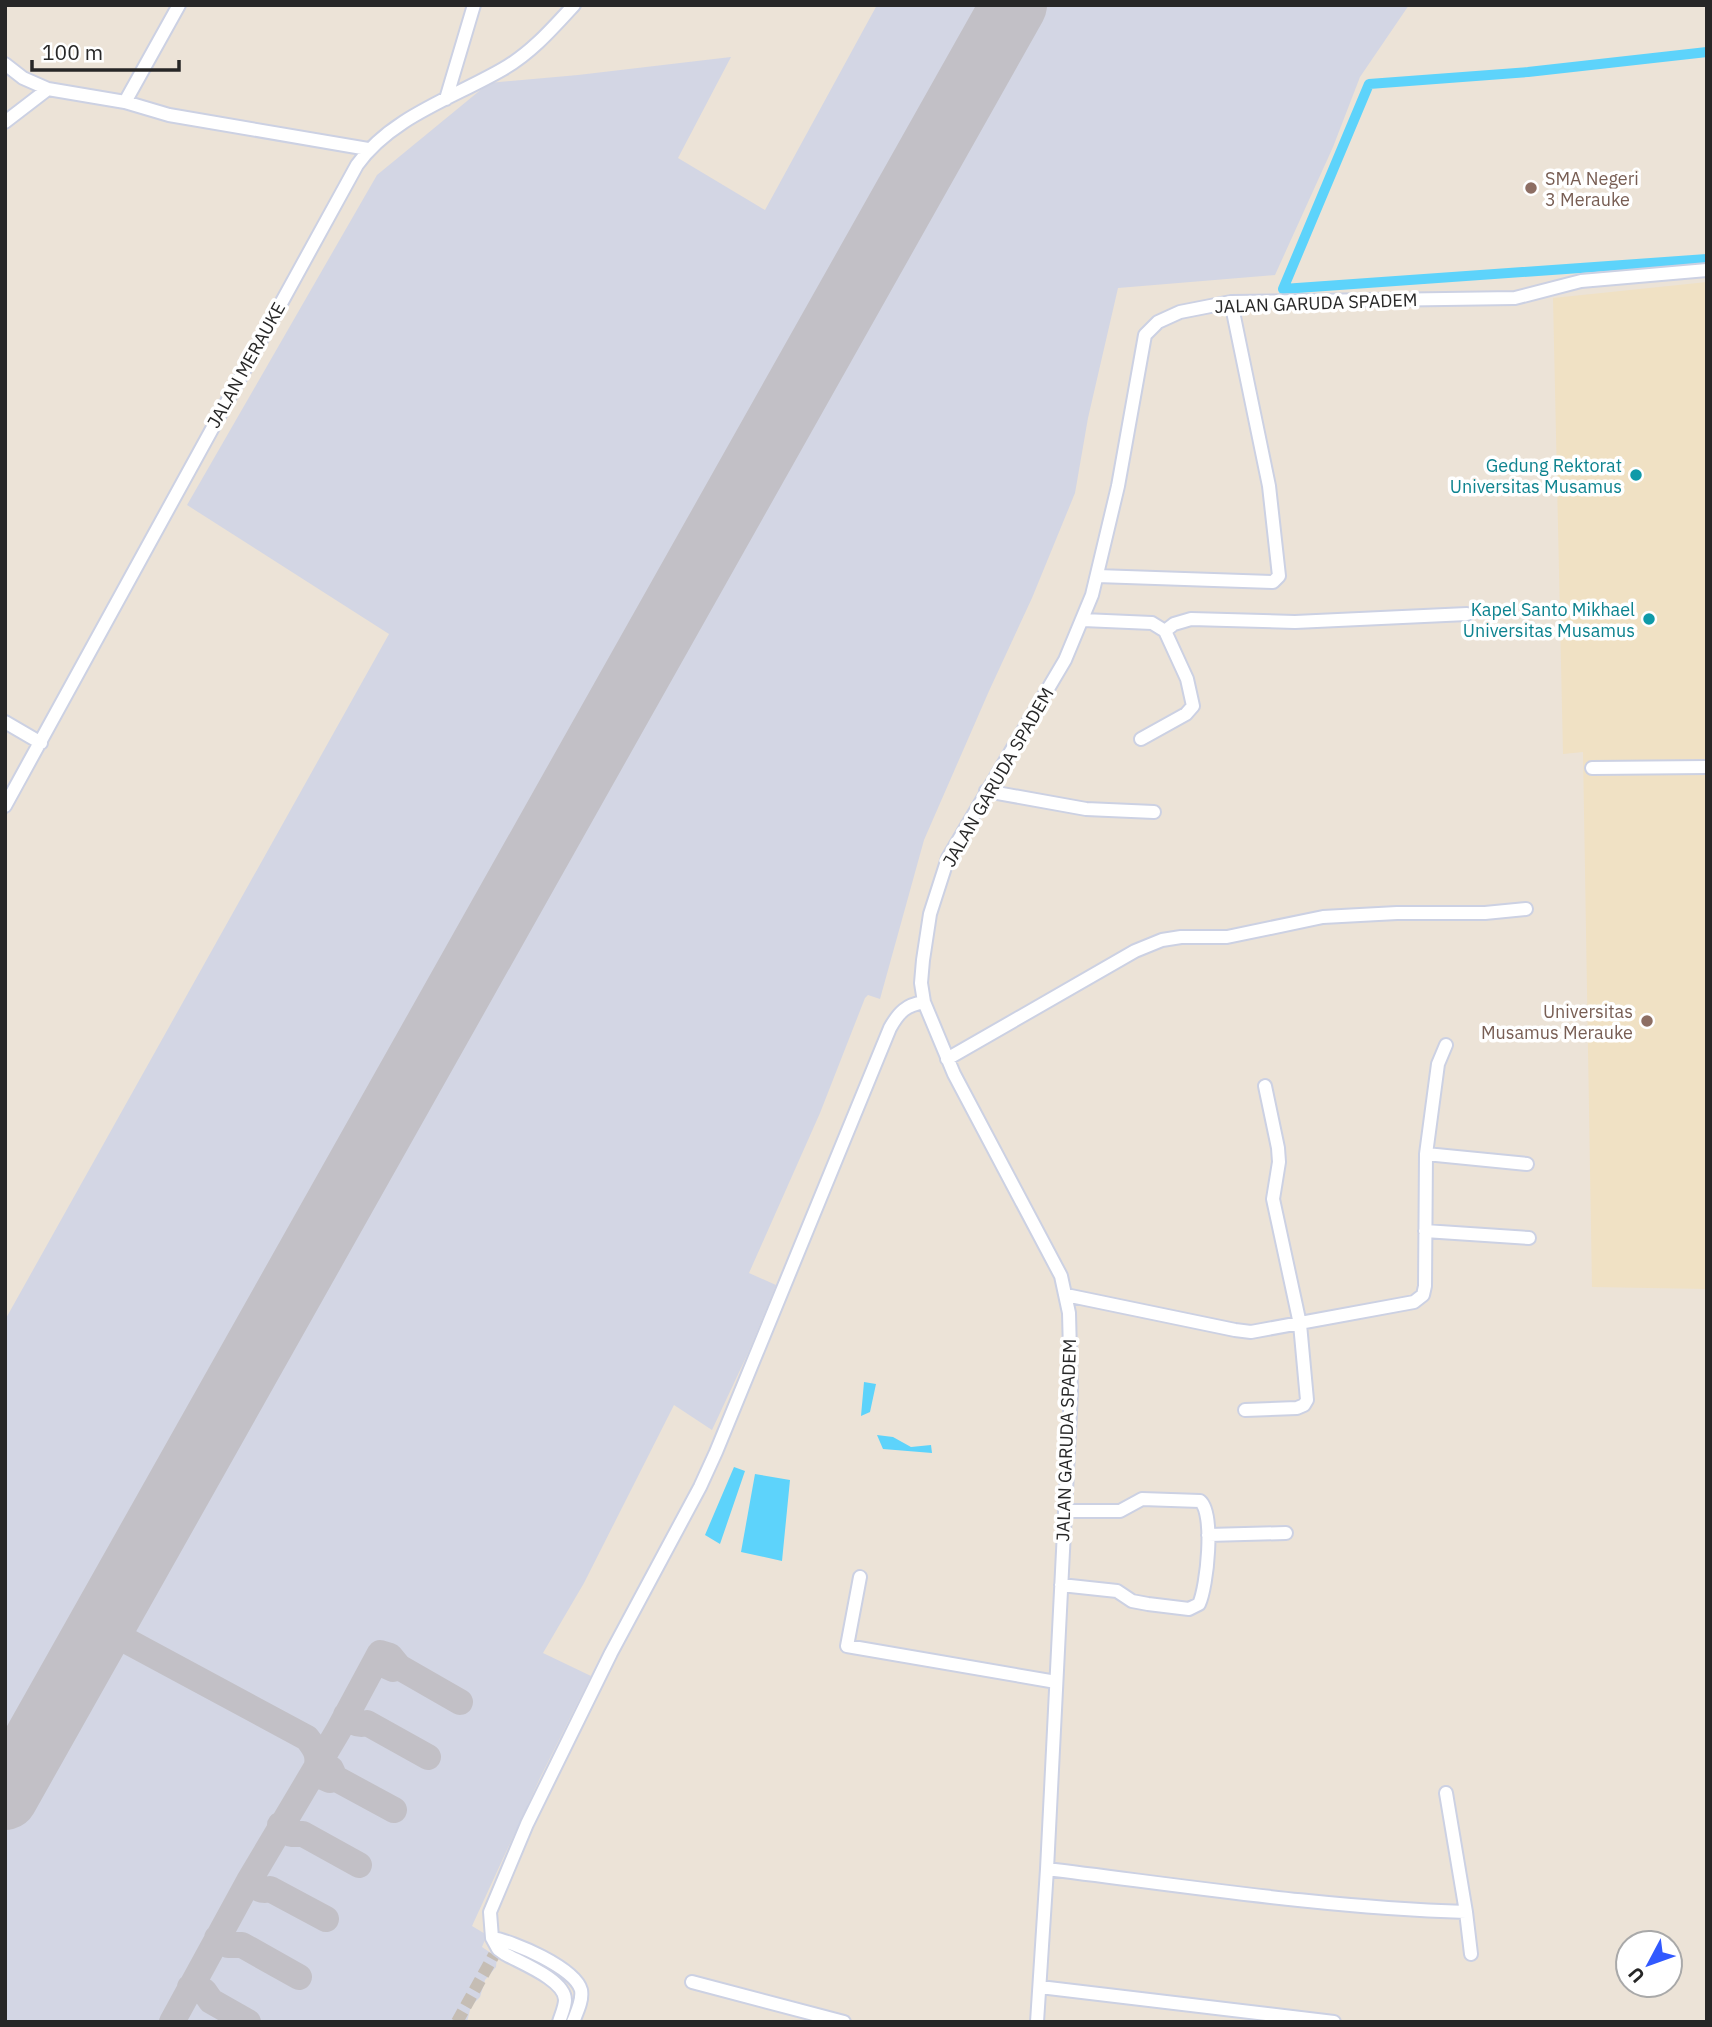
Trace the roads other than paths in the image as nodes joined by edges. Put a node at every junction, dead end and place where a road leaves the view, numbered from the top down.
1 (179, 5) edge
2 (474, 5) edge
3 (575, 5) edge
4 (5, 64) edge
5 (48, 89) junction
6 (446, 99) junction
7 (125, 102) junction
8 (5, 122) edge
9 (368, 149) junction
10 (1707, 270) edge
11 (1231, 302) junction
12 (1097, 576) junction
13 (1467, 614) dead end
14 (1083, 620) junction
15 (1165, 631) junction
16 (5, 722) edge
17 (1141, 739) dead end
18 (41, 743) junction
19 (1707, 767) edge
20 (1592, 768) dead end
21 (986, 791) junction
22 (5, 806) edge
23 (1154, 812) dead end
24 (1526, 909) dead end
25 (924, 1002) junction
26 (1446, 1045) dead end
27 (947, 1059) junction
28 (1265, 1086) dead end
29 (1426, 1154) junction
30 (1527, 1164) dead end
31 (1425, 1231) junction
32 (1529, 1238) dead end
33 (1066, 1294) junction
34 (1300, 1324) junction
35 (1245, 1410) dead end
36 (1065, 1511) junction
37 (1286, 1533) dead end
38 (1208, 1535) junction
39 (860, 1577) dead end
40 (1061, 1585) junction
41 (1056, 1682) junction
42 (1446, 1793) dead end
43 (1047, 1869) junction
44 (1466, 1912) junction
45 (497, 1945) junction
46 (1471, 1954) dead end
47 (692, 1982) dead end
48 (1040, 1987) junction
49 (559, 2022) edge
50 (573, 2022) edge
51 (844, 2022) edge
52 (1037, 2022) edge
53 (1334, 2022) edge

1 - 7 street
2 - 6 street
3 - 6 street, JALAN MERAUKE
4 - 5 street
5 - 7 street
5 - 8 street
6 - 9 street, JALAN MERAUKE
7 - 9 street
9 - 18 street, JALAN MERAUKE
10 - 11 street, JALAN GARUDA SPADEM
11 - 12 street, JALAN GARUDA SPADEM
11 - 12 street
12 - 14 street, JALAN GARUDA SPADEM
13 - 15 street
14 - 15 street
14 - 21 street, JALAN GARUDA SPADEM
15 - 17 street
16 - 18 street
18 - 22 street, JALAN MERAUKE
19 - 20 street
21 - 23 street
21 - 25 street, JALAN GARUDA SPADEM
24 - 27 street
25 - 27 street, JALAN GARUDA SPADEM
25 - 45 street
26 - 29 street
27 - 33 street, JALAN GARUDA SPADEM
28 - 34 street
29 - 30 street
29 - 31 street
31 - 32 street
31 - 34 street
33 - 34 street
33 - 36 street, JALAN GARUDA SPADEM
34 - 35 street
36 - 38 street
36 - 40 street, JALAN GARUDA SPADEM
37 - 38 street
38 - 40 street
39 - 41 street
40 - 41 street, JALAN GARUDA SPADEM
41 - 43 street, JALAN GARUDA SPADEM
42 - 44 street
43 - 44 street
43 - 48 street, JALAN GARUDA SPADEM
44 - 46 street
45 - 49 street
45 - 50 street
47 - 51 street
48 - 52 street, JALAN GARUDA SPADEM
48 - 53 street

